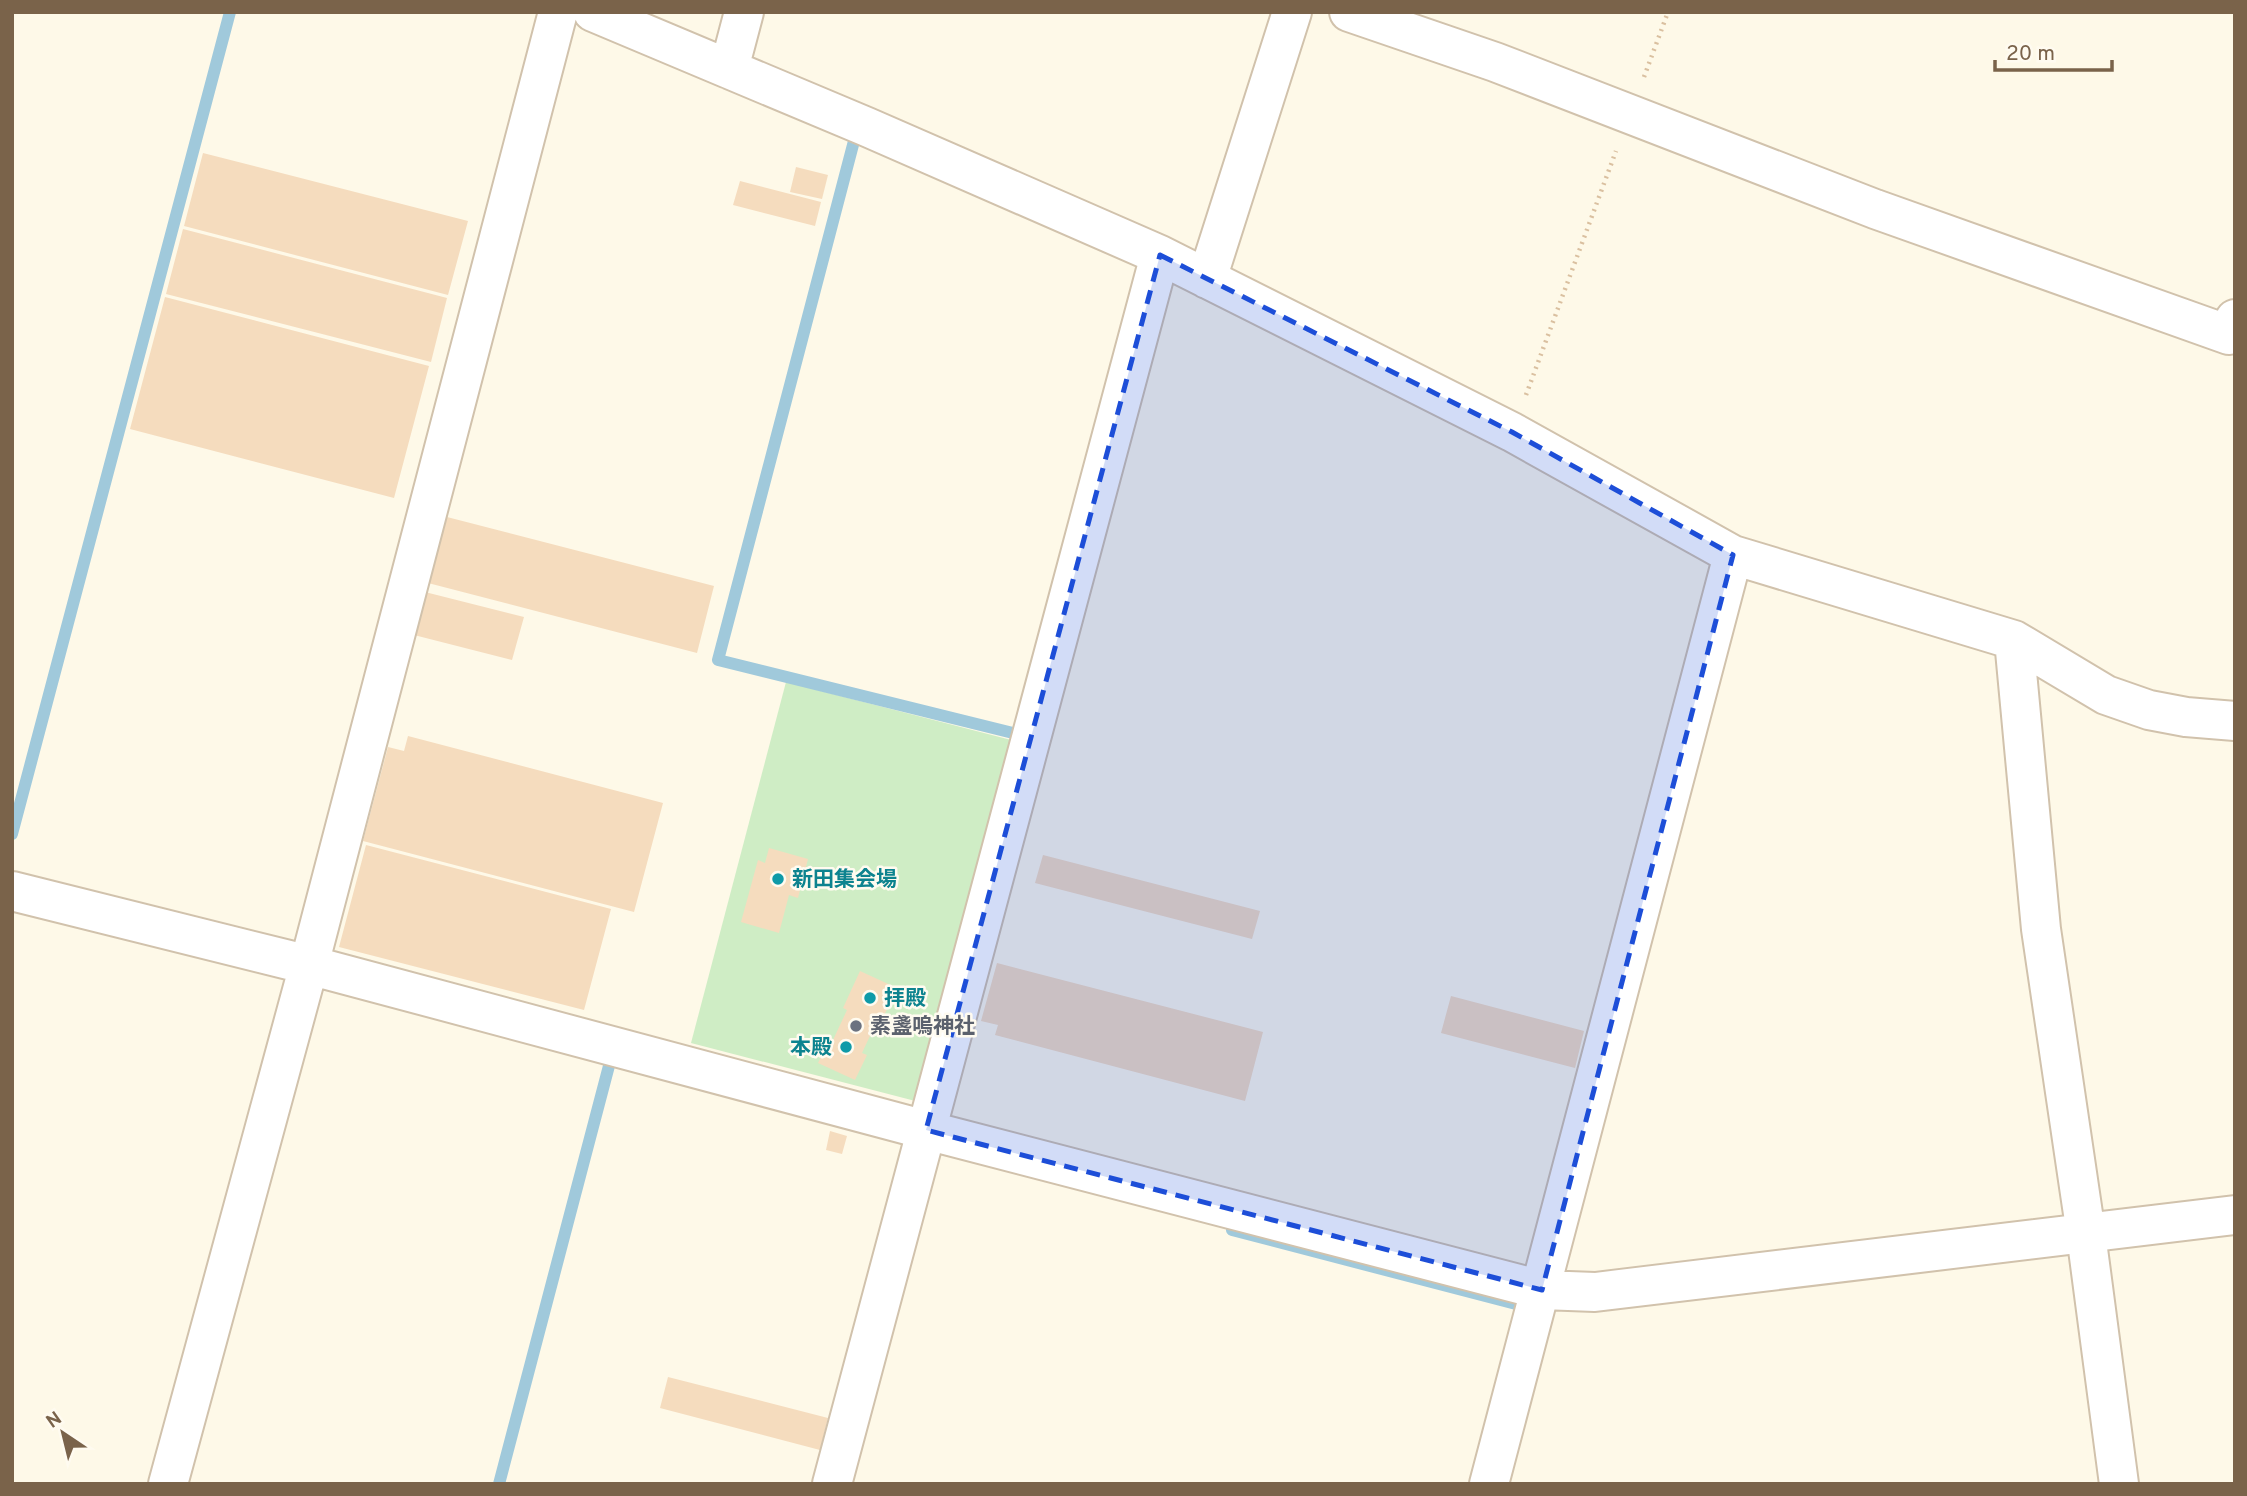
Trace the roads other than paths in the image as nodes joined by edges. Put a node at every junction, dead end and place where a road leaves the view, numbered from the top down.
1 (558, 12) edge
2 (593, 12) edge
3 (744, 12) edge
4 (1292, 12) edge
5 (1349, 12) edge
6 (729, 69) junction
7 (1160, 255) junction
8 (1207, 279) junction
9 (2235, 319) edge
10 (1733, 555) junction
11 (2014, 640) junction
12 (2235, 721) edge
13 (12, 891) edge
14 (309, 965) junction
15 (926, 1130) junction
16 (2235, 1215) edge
17 (2086, 1234) junction
18 (1542, 1290) junction
19 (168, 1484) edge
20 (832, 1484) edge
21 (1489, 1484) edge
22 (2119, 1484) edge

1 - 14 street
2 - 6 street
3 - 6 street
4 - 8 street
5 - 9 street
6 - 7 street
7 - 8 street
7 - 15 street
8 - 10 street
10 - 11 street
10 - 18 street
11 - 12 street
11 - 17 street
13 - 14 street
14 - 15 street
14 - 19 street
15 - 18 street
15 - 20 street
16 - 17 street
17 - 18 street
17 - 22 street
18 - 21 street

